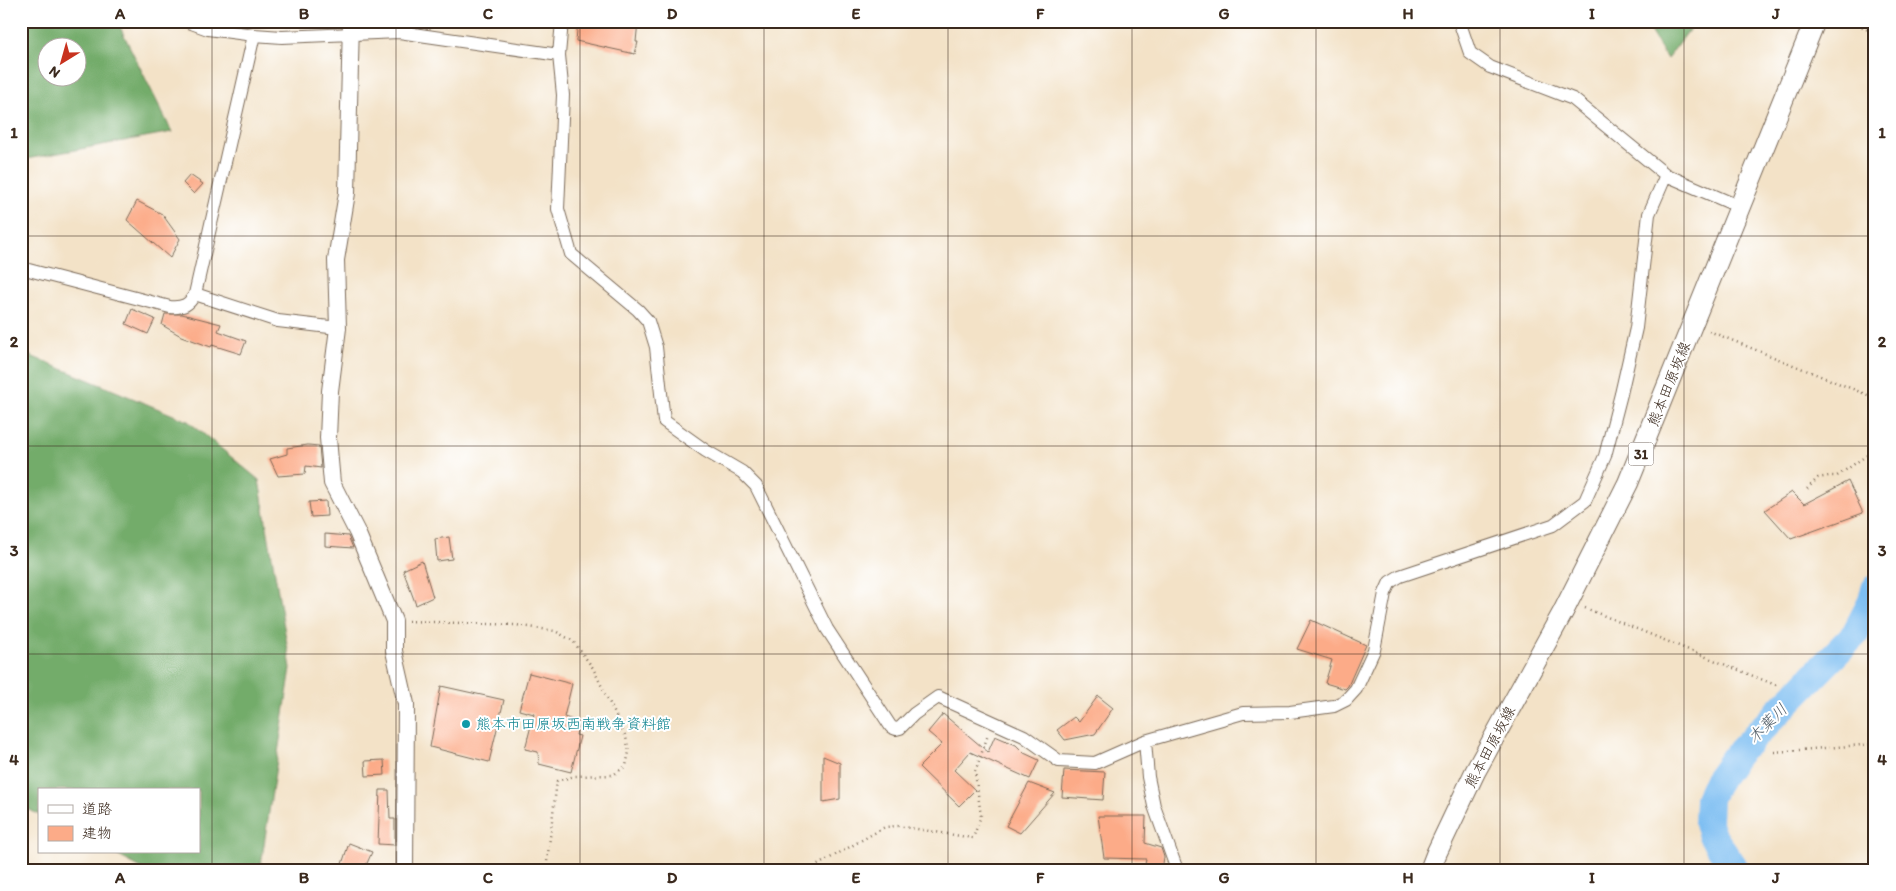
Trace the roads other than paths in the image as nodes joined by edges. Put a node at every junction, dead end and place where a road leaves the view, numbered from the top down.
1 (186, 21) edge
2 (562, 21) edge
3 (1459, 21) edge
4 (1815, 21) edge
5 (351, 28) edge
6 (254, 36) junction
7 (559, 54) junction
8 (1666, 175) junction
9 (1740, 207) junction
10 (21, 268) edge
11 (195, 294) junction
12 (338, 328) junction
13 (1145, 742) junction
14 (405, 870) edge
15 (1176, 870) edge
16 (1430, 870) edge

1 - 6 street
2 - 7 street
3 - 8 street
4 - 9 main road, 熊本田原坂線 / 31
5 - 6 street
5 - 7 street
5 - 12 street
6 - 11 street
7 - 13 street
8 - 9 street
8 - 13 street
9 - 16 main road, 熊本田原坂線 / 31
10 - 11 street
11 - 12 street
12 - 14 street
13 - 15 street

